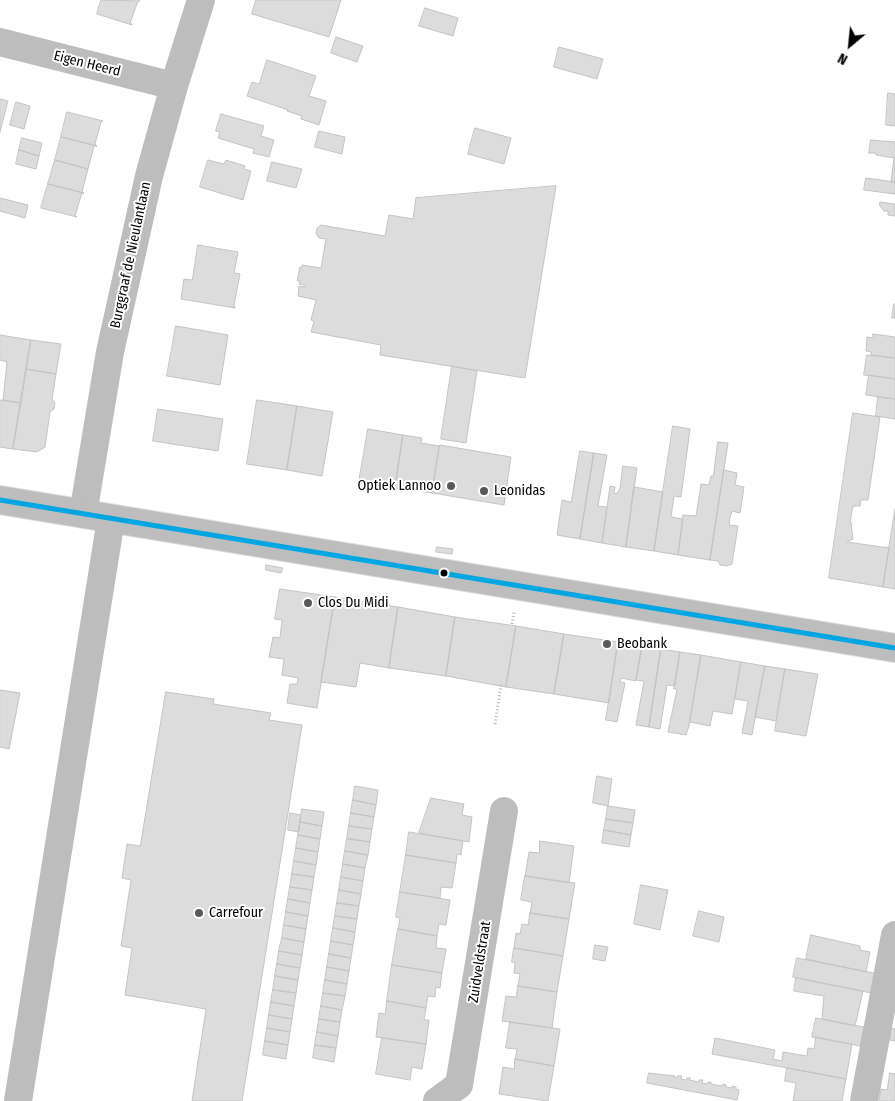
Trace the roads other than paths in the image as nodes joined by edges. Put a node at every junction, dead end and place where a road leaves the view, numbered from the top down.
1 (201, 0) edge
2 (0, 42) edge
3 (174, 86) junction
4 (0, 500) edge
5 (83, 514) junction
6 (111, 519) junction
7 (895, 648) edge
8 (504, 811) dead end
9 (895, 935) edge
10 (18, 1101) edge
11 (437, 1101) edge
12 (864, 1101) edge

1 - 3 street, Burggraaf de Nieulantlaan
2 - 3 street, Eigen Heerd
3 - 5 street, Burggraaf de Nieulantlaan
4 - 5 street
5 - 6 street
6 - 7 street
6 - 10 street
8 - 11 street, Zuidveldstraat
9 - 12 street

